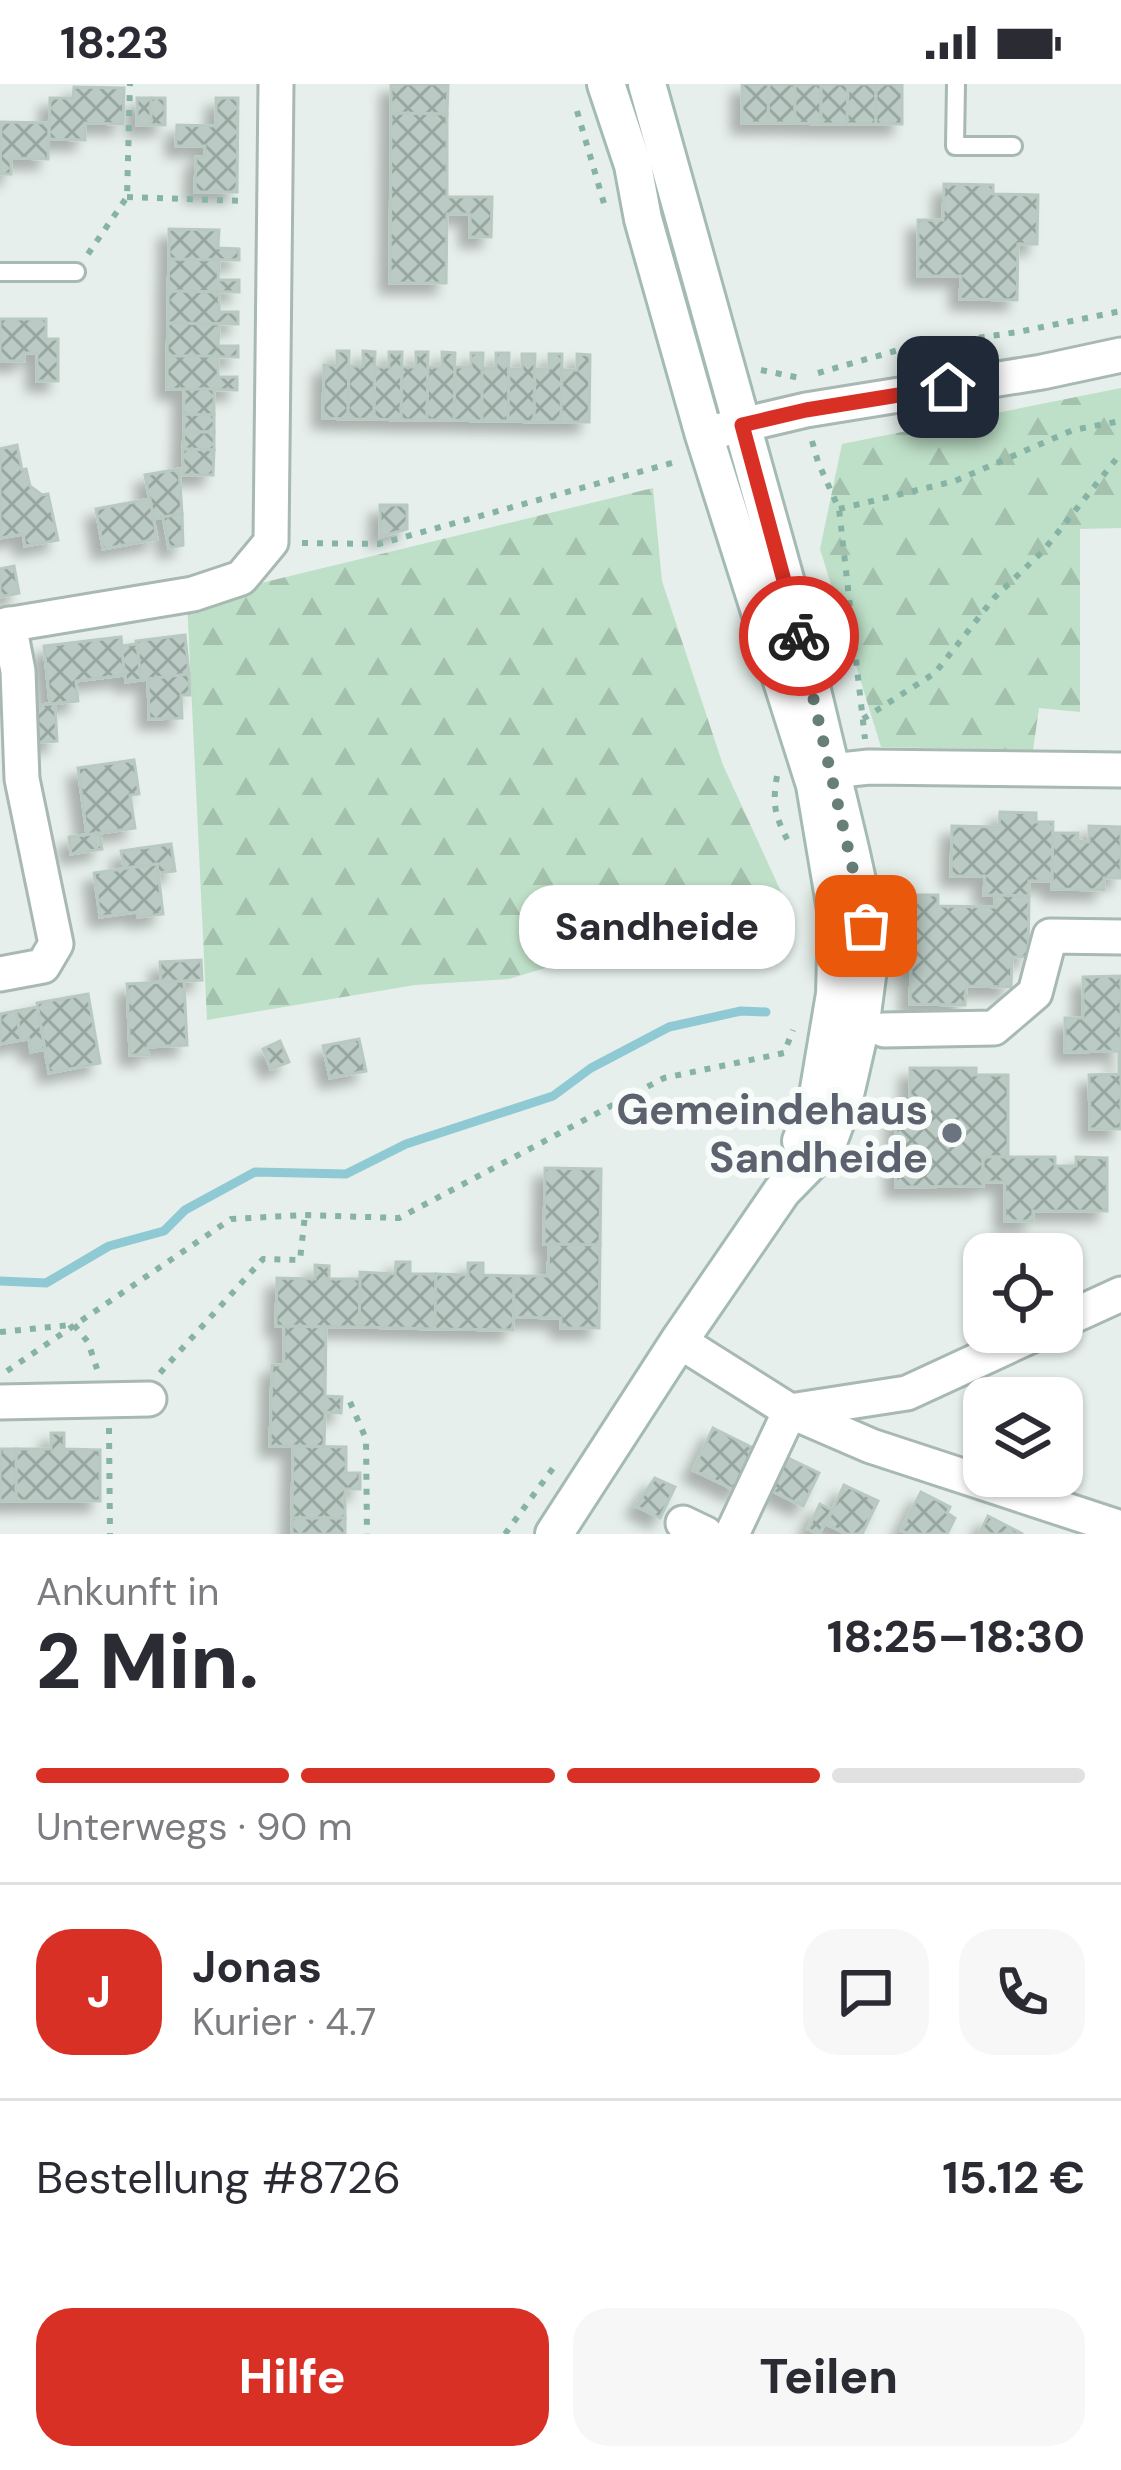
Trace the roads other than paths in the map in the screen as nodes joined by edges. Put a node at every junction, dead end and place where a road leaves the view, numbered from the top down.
1 (276, 84) edge
2 (606, 84) edge
3 (647, 84) edge
4 (956, 84) edge
5 (1013, 146) dead end
6 (0, 272) edge
7 (76, 272) road end
8 (1121, 355) edge
9 (742, 425) junction
10 (693, 447) junction
11 (4, 625) edge
12 (1121, 770) edge
13 (823, 778) junction
14 (1121, 937) edge
15 (0, 974) edge
16 (884, 1030) dead end
17 (1121, 1294) edge
18 (1083, 1312) edge
19 (679, 1341) junction
20 (995, 1353) edge
21 (149, 1392) road end
22 (0, 1402) edge
23 (790, 1412) junction
24 (1069, 1523) edge
25 (1121, 1528) edge
26 (554, 1534) edge
27 (732, 1534) edge

1 - 11 street
2 - 10 street
3 - 9 street
4 - 5 lane
6 - 7 lane
8 - 9 street
9 - 10 street
9 - 13 street
10 - 13 street
11 - 15 street
12 - 13 street
13 - 19 street
14 - 16 street
17 - 18 street
19 - 23 street
19 - 26 street
20 - 23 street
21 - 22 street
23 - 24 street
23 - 27 street
24 - 25 street

